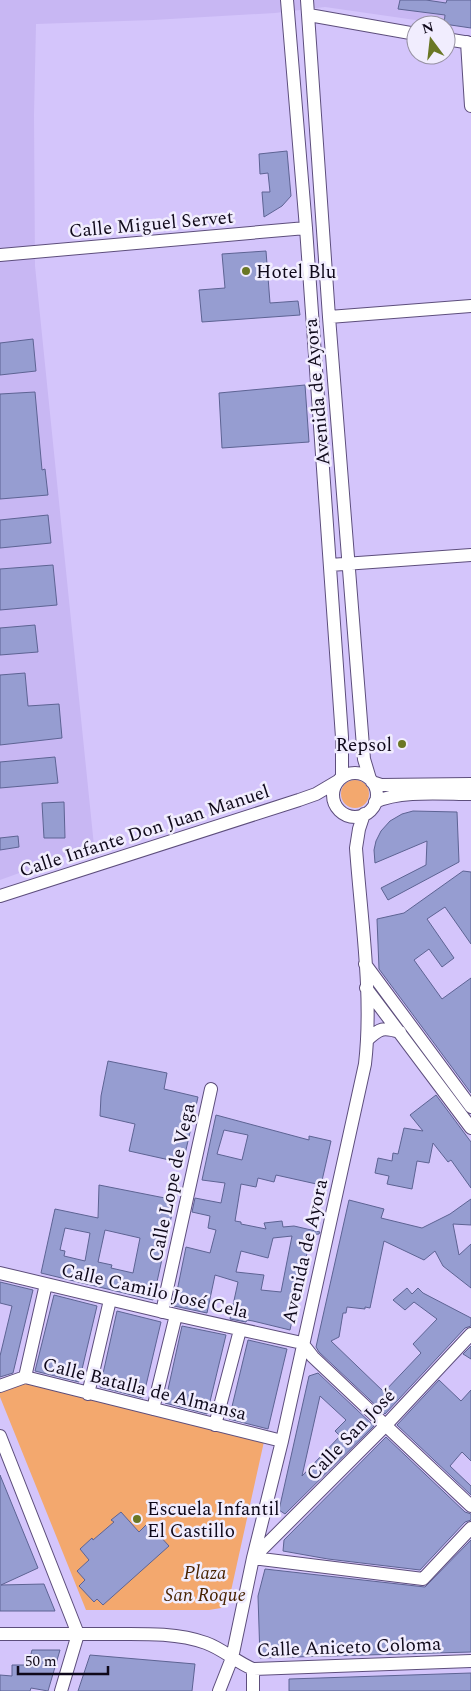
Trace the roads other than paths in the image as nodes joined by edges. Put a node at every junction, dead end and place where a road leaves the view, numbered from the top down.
1 (287, 0) edge
2 (307, 0) edge
3 (308, 15) junction
4 (406, 32) edge
5 (456, 41) edge
6 (469, 43) edge
7 (471, 106) edge
8 (306, 228) junction
9 (0, 255) edge
10 (328, 302) junction
11 (311, 303) junction
12 (471, 306) edge
13 (329, 317) junction
14 (331, 336) junction
15 (314, 338) junction
16 (471, 555) edge
17 (349, 564) junction
18 (330, 565) junction
19 (340, 779) junction
20 (371, 781) junction
21 (471, 784) edge
22 (471, 794) edge
23 (299, 800) junction
24 (375, 802) junction
25 (337, 807) junction
26 (364, 814) junction
27 (356, 848) junction
28 (0, 896) edge
29 (365, 964) junction
30 (366, 988) junction
31 (400, 1032) junction
32 (367, 1040) junction
33 (211, 1089) dead end
34 (471, 1107) edge
35 (471, 1128) edge
36 (0, 1273) edge
37 (46, 1284) junction
38 (110, 1300) junction
39 (162, 1312) junction
40 (176, 1315) junction
41 (240, 1330) junction
42 (471, 1334) edge
43 (302, 1343) junction
44 (25, 1377) junction
45 (0, 1386) edge
46 (88, 1394) junction
47 (153, 1409) junction
48 (215, 1425) junction
49 (385, 1426) junction
50 (0, 1436) edge
51 (282, 1441) junction
52 (471, 1506) edge
53 (471, 1528) edge
54 (253, 1558) junction
55 (0, 1634) edge
56 (78, 1634) junction
57 (232, 1658) junction
58 (471, 1661) edge
59 (253, 1669) junction
60 (61, 1691) edge
61 (219, 1691) edge
62 (253, 1691) edge

1 - 8 street, Avenida de Ayora
2 - 3 street, Avenida de Ayora
3 - 4 street
3 - 10 street, Avenida de Ayora
5 - 6 street
6 - 7 street
8 - 9 street, Calle Miguel Servet
8 - 11 street, Avenida de Ayora
10 - 11 street
10 - 13 street, Avenida de Ayora
11 - 15 street, Avenida de Ayora
12 - 13 street
13 - 14 street, Avenida de Ayora
14 - 15 street
14 - 17 street, Avenida de Ayora
15 - 18 street, Avenida de Ayora
16 - 17 street
17 - 18 street
17 - 20 street, Avenida de Ayora
18 - 19 street, Avenida de Ayora
19 - 20 street
19 - 23 street, Calle Infante Don Juan Manuel
19 - 25 street
20 - 21 street
20 - 24 street
22 - 24 street
23 - 25 street, Calle Infante Don Juan Manuel
23 - 28 street, Calle Infante Don Juan Manuel
24 - 26 street
25 - 26 street
25 - 27 street, Avenida de Ayora
26 - 27 street, Avenida de Ayora
27 - 29 street, Avenida de Ayora
29 - 30 street, Avenida de Ayora
29 - 34 street
30 - 31 street
30 - 32 street, Avenida de Ayora
31 - 32 street
31 - 35 street
32 - 43 street, Avenida de Ayora
33 - 39 street, Calle Lope de Vega
36 - 37 street, Calle Camilo José Cela
37 - 38 street, Calle Camilo José Cela
37 - 44 street
38 - 39 street, Calle Camilo José Cela
38 - 46 street
39 - 40 street, Calle Camilo José Cela
40 - 41 street, Calle Camilo José Cela
40 - 47 street
41 - 43 street, Calle Camilo José Cela
41 - 48 street
42 - 49 street, Calle San José
43 - 49 street
43 - 51 street, Avenida de Ayora
44 - 45 street, Calle Batalla de Almansa
44 - 46 street, Calle Batalla de Almansa
46 - 47 street, Calle Batalla de Almansa
47 - 48 street, Calle Batalla de Almansa
48 - 51 street, Calle Batalla de Almansa
49 - 52 street
49 - 54 street, Calle San José
50 - 56 street
51 - 54 street, Avenida de Ayora
53 - 54 street
54 - 57 street, Avenida de Ayora
55 - 56 street, Calle Aniceto Coloma
56 - 57 street, Calle Aniceto Coloma
56 - 60 street
57 - 59 street, Calle Aniceto Coloma
57 - 61 street, Avenida de Ayora
58 - 59 street, Calle Aniceto Coloma
59 - 62 street

